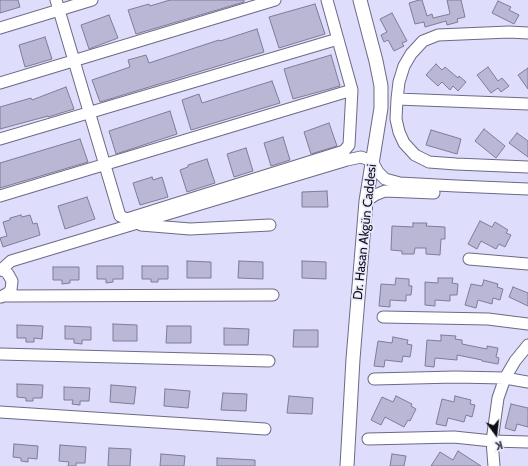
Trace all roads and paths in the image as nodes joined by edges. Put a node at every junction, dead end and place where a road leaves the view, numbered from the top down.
1 (92, 0) edge
2 (275, 0) edge
3 (327, 0) edge
4 (360, 0) edge
5 (57, 5) edge
6 (0, 28) edge
7 (528, 33) edge
8 (338, 39) junction
9 (74, 61) junction
10 (0, 83) edge
11 (352, 90) junction
12 (397, 99) junction
13 (528, 104) edge
14 (89, 112) junction
15 (0, 139) edge
16 (372, 161) junction
17 (104, 165) junction
18 (528, 167) edge
19 (528, 189) edge
20 (528, 194) edge
21 (0, 196) edge
22 (366, 201) junction
23 (135, 224) junction
24 (270, 225) dead end
25 (469, 259) dead end
26 (528, 264) edge
27 (1, 270) edge
28 (274, 295) dead end
29 (2, 296) edge
30 (383, 317) dead end
31 (528, 324) edge
32 (528, 345) edge
33 (0, 354) edge
34 (269, 361) dead end
35 (505, 378) junction
36 (374, 379) dead end
37 (528, 382) edge
38 (0, 412) edge
39 (265, 429) dead end
40 (368, 439) dead end
41 (492, 441) junction
42 (528, 442) edge
43 (347, 466) edge
44 (494, 466) edge

1 - 5 street
2 - 9 street
3 - 8 street
4 - 16 street, Dr. Hasan Akgün Caddesi
5 - 6 street
5 - 9 street
7 - 12 street
8 - 11 street
8 - 14 street
9 - 10 street
9 - 14 street
11 - 17 street
11 - 17 street
12 - 13 street
12 - 18 street
14 - 15 street
14 - 17 street
16 - 19 street
16 - 22 street, Dr. Hasan Akgün Caddesi
16 - 23 street
17 - 21 street
20 - 22 street
22 - 43 street, Dr. Hasan Akgün Caddesi
23 - 24 street
23 - 27 street
25 - 26 street
27 - 29 street
28 - 29 street
30 - 31 street
32 - 35 street
33 - 34 street
35 - 36 street
35 - 37 street
35 - 41 street
38 - 39 street
40 - 41 street
41 - 42 street
41 - 44 street

